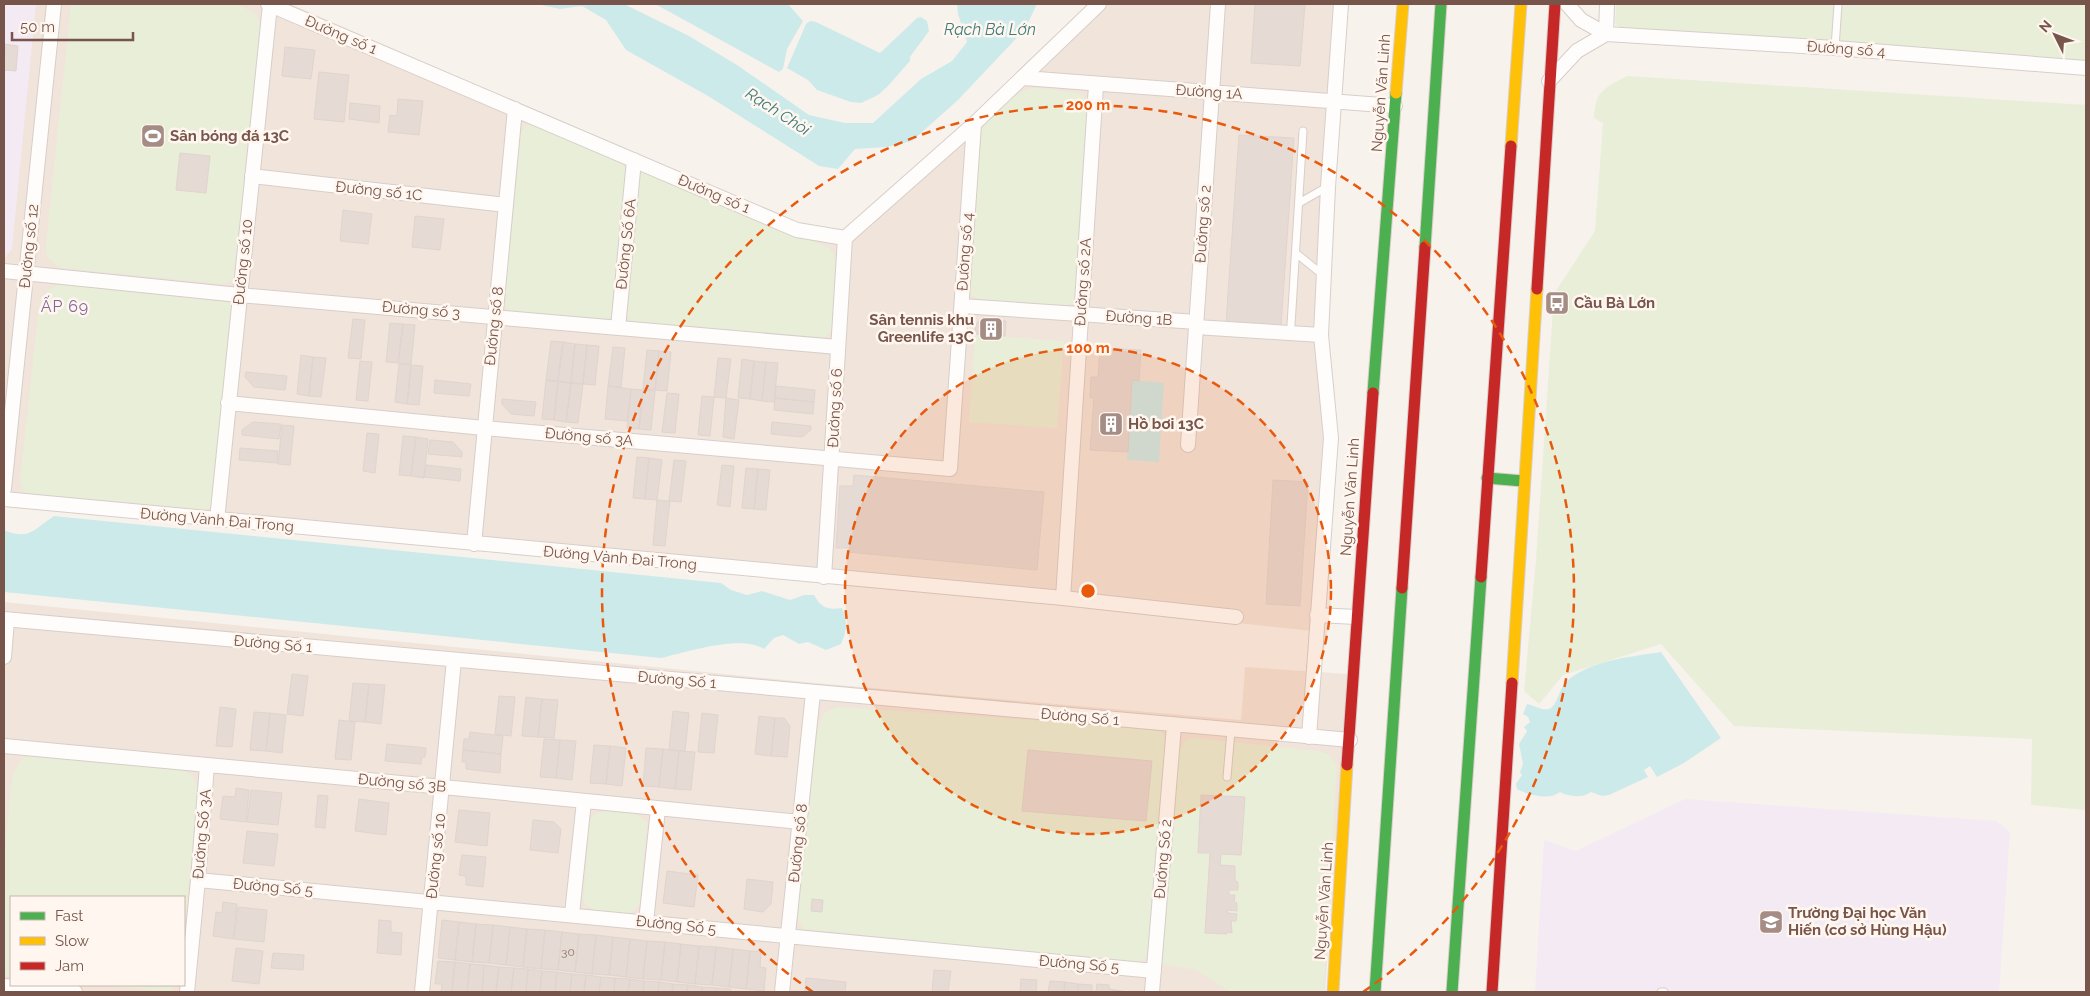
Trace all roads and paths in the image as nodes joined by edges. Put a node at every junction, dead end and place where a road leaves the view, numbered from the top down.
1 (54, 4) edge
2 (269, 4) edge
3 (1099, 4) edge
4 (1218, 4) edge
5 (1341, 4) edge
6 (1403, 4) edge
7 (1441, 4) edge
8 (1520, 4) edge
9 (1555, 4) edge
10 (1567, 4) edge
11 (1607, 4) edge
12 (1838, 4) edge
13 (1606, 34) junction
14 (1835, 48) junction
15 (2086, 68) edge
16 (1024, 78) junction
17 (1549, 82) junction
18 (1096, 85) junction
19 (1212, 92) junction
20 (1334, 102) junction
21 (1395, 106) junction
22 (515, 109) junction
23 (974, 124) junction
24 (1303, 131) dead end
25 (634, 160) junction
26 (252, 176) junction
27 (1328, 187) junction
28 (1300, 203) junction
29 (506, 205) junction
30 (845, 238) junction
31 (1296, 254) junction
32 (4, 270) edge
33 (26, 273) junction
34 (1323, 275) junction
35 (240, 295) junction
36 (962, 306) junction
37 (1080, 314) junction
38 (494, 317) junction
39 (1196, 324) junction
40 (1291, 325) dead end
41 (618, 328) junction
42 (1321, 335) junction
43 (838, 347) junction
44 (228, 403) junction
45 (484, 428) junction
46 (1188, 445) dead end
47 (832, 458) junction
48 (950, 469) joint
49 (1487, 478) junction
50 (1523, 482) junction
51 (4, 489) edge
52 (4, 499) edge
53 (217, 520) junction
54 (474, 544) junction
55 (824, 577) junction
56 (1063, 598) junction
57 (1317, 615) junction
58 (1236, 617) dead end
59 (1356, 618) junction
60 (5, 620) edge
61 (4, 657) edge
62 (454, 660) junction
63 (813, 693) junction
64 (1174, 726) junction
65 (1231, 731) junction
66 (1309, 737) junction
67 (1350, 740) junction
68 (4, 746) edge
69 (207, 765) junction
70 (1227, 778) dead end
71 (443, 787) junction
72 (584, 801) junction
73 (658, 809) junction
74 (800, 822) junction
75 (198, 880) junction
76 (432, 901) junction
77 (572, 914) junction
78 (646, 922) junction
79 (787, 937) junction
80 (1154, 970) junction
81 (4, 986) edge
82 (19, 990) edge
83 (75, 992) edge
84 (187, 992) edge
85 (422, 992) edge
86 (782, 992) edge
87 (1152, 992) edge
88 (1333, 992) edge
89 (1375, 992) edge
90 (1452, 992) edge
91 (1492, 992) edge

1 - 33 street, Đường số 12
2 - 22 street, Đường số 1
2 - 26 street, Đường số 10
3 - 16 street
4 - 19 street, Đường số 2
5 - 20 street
6 - 21 main road, Nguyễn Văn Linh
7 - 89 main road
8 - 49 main road
9 - 17 main road
10 - 13 street, Đường số 4
11 - 13 street
12 - 14 lane
13 - 14 street, Đường số 4
13 - 17 street
14 - 15 street, Đường số 4
16 - 18 street, Đường 1A
16 - 23 street
17 - 50 main road
18 - 19 street, Đường 1A
18 - 37 street, Đường số 2A
19 - 20 street, Đường 1A
19 - 39 street, Đường số 2
20 - 21 street, Đường 1A
20 - 27 street
21 - 59 main road, Nguyễn Văn Linh
22 - 25 street, Đường số 1
22 - 29 street, Đường số 8
23 - 30 street
23 - 36 street, Đường số 4
24 - 28 lane
25 - 30 street, Đường số 1
25 - 41 street, Đường Số 6A
26 - 29 street, Đường số 1C
26 - 35 street, Đường số 10
27 - 28 lane
27 - 34 street
28 - 31 lane
29 - 38 street, Đường số 8
30 - 43 street, Đường số 6
31 - 34 lane
31 - 40 lane
32 - 33 street, Đường số 3
33 - 35 street, Đường số 3
33 - 51 street, Đường số 12
34 - 42 street
35 - 38 street, Đường số 3
35 - 44 street, Đường số 10
36 - 37 street, Đường 1B
36 - 48 street, Đường số 4
37 - 39 street, Đường 1B
37 - 56 street, Đường số 2A
38 - 41 street, Đường số 3
38 - 45 street, Đường số 8
39 - 42 street, Đường 1B
39 - 46 street, Đường số 2
41 - 43 street, Đường số 3
42 - 57 street
43 - 47 street, Đường số 6
44 - 45 street, Đường số 3A
44 - 53 street, Đường số 10
45 - 47 street, Đường số 3A
45 - 54 street, Đường số 8
47 - 48 street, Đường số 3A
47 - 55 street, Đường số 6
49 - 50 main road
49 - 90 main road
50 - 91 main road
52 - 53 street, Đường Vành Đai Trong
53 - 54 street, Đường Vành Đai Trong
54 - 55 street, Đường Vành Đai Trong
55 - 56 street, Đường Vành Đai Trong
56 - 58 street, Đường Vành Đai Trong
57 - 59 street
57 - 66 street
59 - 67 main road, Nguyễn Văn Linh
60 - 61 street
60 - 62 street, Đường Số 1
62 - 63 street, Đường Số 1
62 - 71 street, Đường số 10
63 - 64 street, Đường Số 1
63 - 74 street, Đường số 8
64 - 65 street, Đường Số 1
64 - 80 street, Đường Số 2
65 - 66 street, Đường Số 1
65 - 70 lane
66 - 67 street, Đường Số 1
67 - 88 main road, Nguyễn Văn Linh
68 - 69 street, Đường số 3B
69 - 71 street, Đường số 3B
69 - 75 street, Đường Số 3A
71 - 72 street, Đường số 3B
71 - 76 street, Đường số 10
72 - 73 street, Đường số 3B
72 - 77 street
73 - 74 street, Đường số 3B
73 - 78 street
74 - 79 street, Đường số 8
75 - 76 street, Đường Số 5
75 - 84 street, Đường Số 3A
76 - 77 street, Đường Số 5
76 - 85 street, Đường số 10
77 - 78 street, Đường Số 5
78 - 79 street, Đường Số 5
79 - 80 street, Đường Số 5
79 - 86 street, Đường số 8
80 - 87 street, Đường Số 2
81 - 82 street
82 - 83 street

